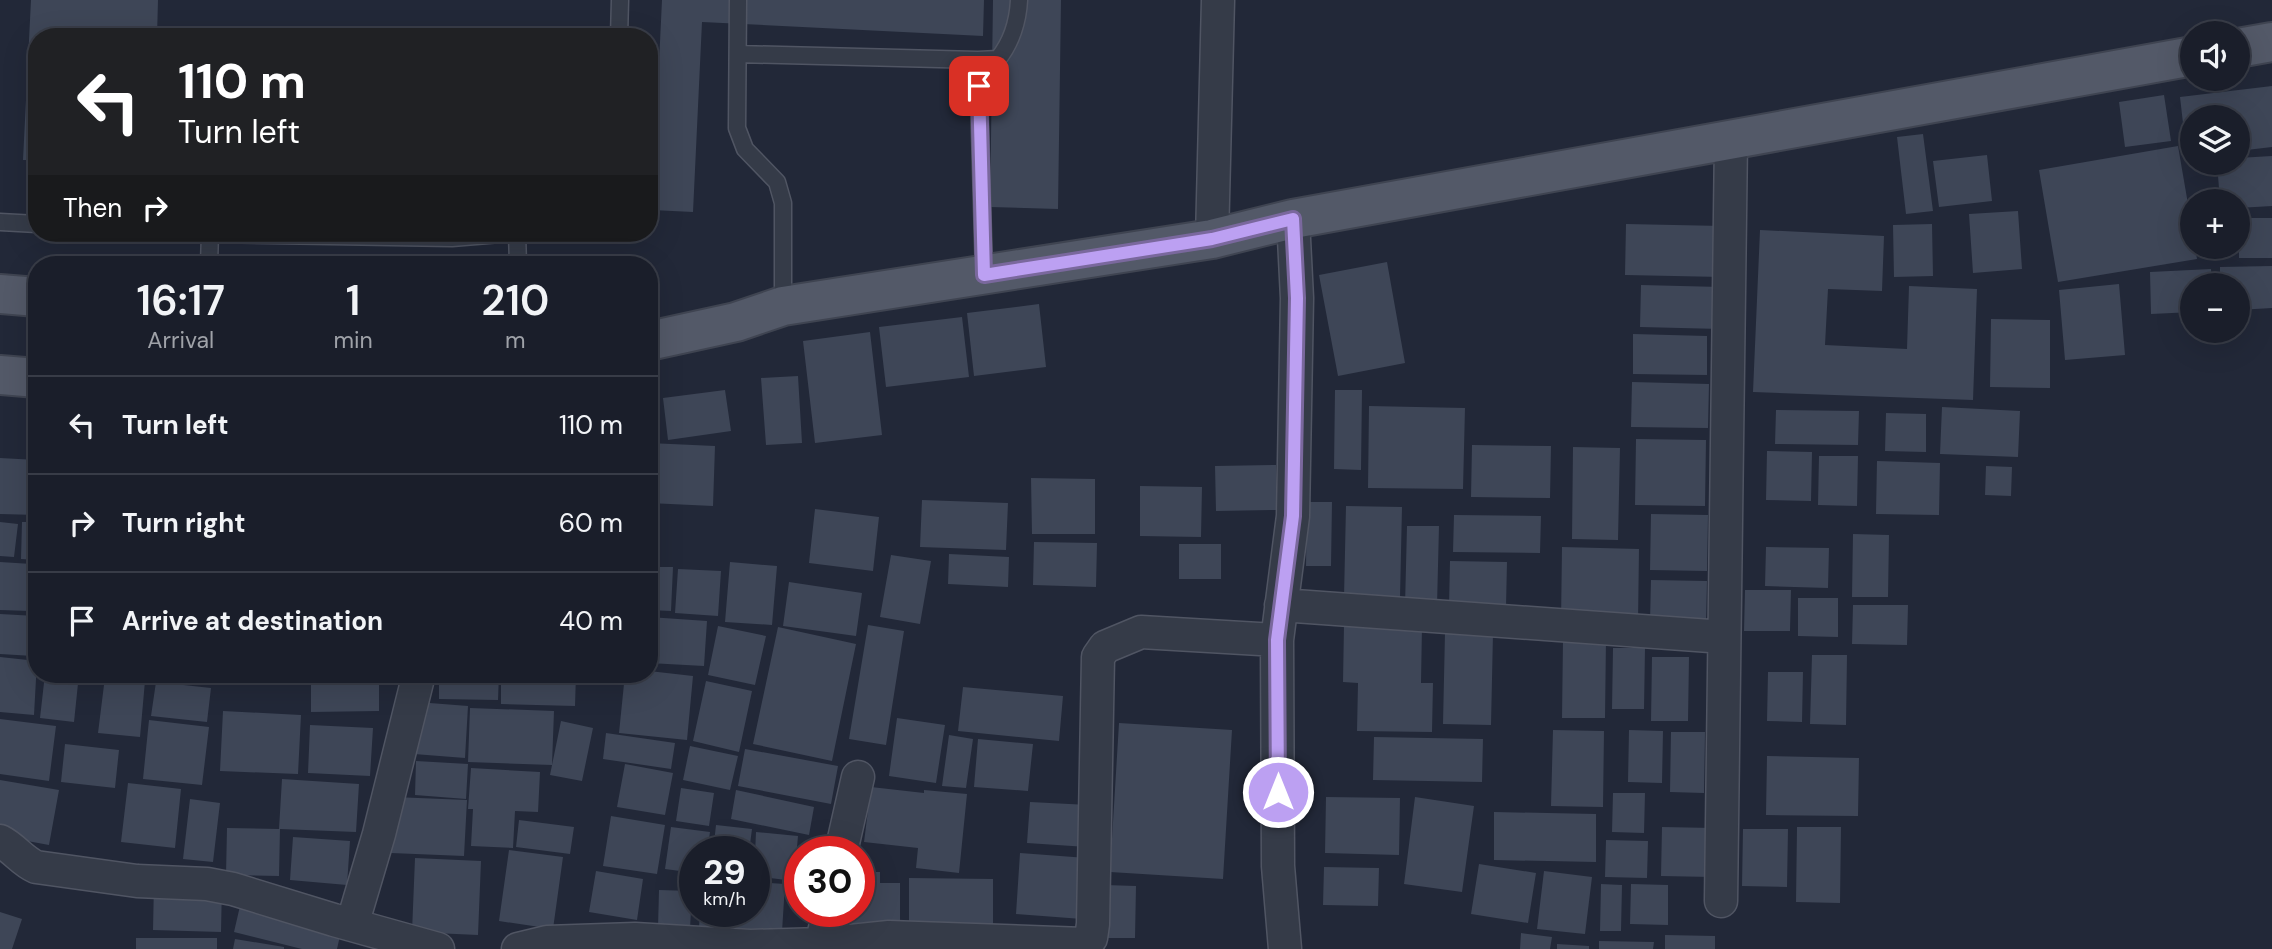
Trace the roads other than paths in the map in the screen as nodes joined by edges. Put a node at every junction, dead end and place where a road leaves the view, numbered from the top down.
1 (620, 0) edge
2 (738, 0) edge
3 (1018, 0) edge
4 (1218, 0) edge
5 (619, 28) edge
6 (2272, 42) edge
7 (2250, 46) edge
8 (738, 54) junction
9 (2180, 58) edge
10 (978, 60) junction
11 (1731, 138) junction
12 (1293, 219) junction
13 (0, 222) edge
14 (28, 224) edge
15 (1212, 239) junction
16 (984, 275) junction
17 (0, 294) edge
18 (28, 297) edge
19 (783, 306) junction
20 (658, 339) edge
21 (0, 375) edge
22 (28, 377) edge
23 (1281, 605) junction
24 (1724, 637) junction
25 (1277, 640) junction
26 (417, 683) edge
27 (858, 777) dead end
28 (845, 836) edge
29 (0, 841) edge
30 (1721, 901) dead end
31 (352, 925) junction
32 (826, 927) edge
33 (636, 944) edge
34 (821, 947) edge
35 (438, 949) edge
36 (518, 949) edge
37 (1285, 949) edge

1 - 5 lane
2 - 8 lane
3 - 10 lane
4 - 15 street
6 - 7 main road
8 - 10 lane
8 - 19 lane
9 - 11 main road
10 - 16 lane
11 - 12 main road
11 - 24 street
12 - 15 main road
12 - 23 street
13 - 14 lane
15 - 16 main road
16 - 19 main road
17 - 18 main road
19 - 20 main road
21 - 22 main road
23 - 24 street
23 - 25 street
24 - 30 street
25 - 34 street
25 - 37 street
26 - 31 street
27 - 28 street
29 - 31 street
31 - 35 street
32 - 34 street
33 - 34 street
33 - 36 street

